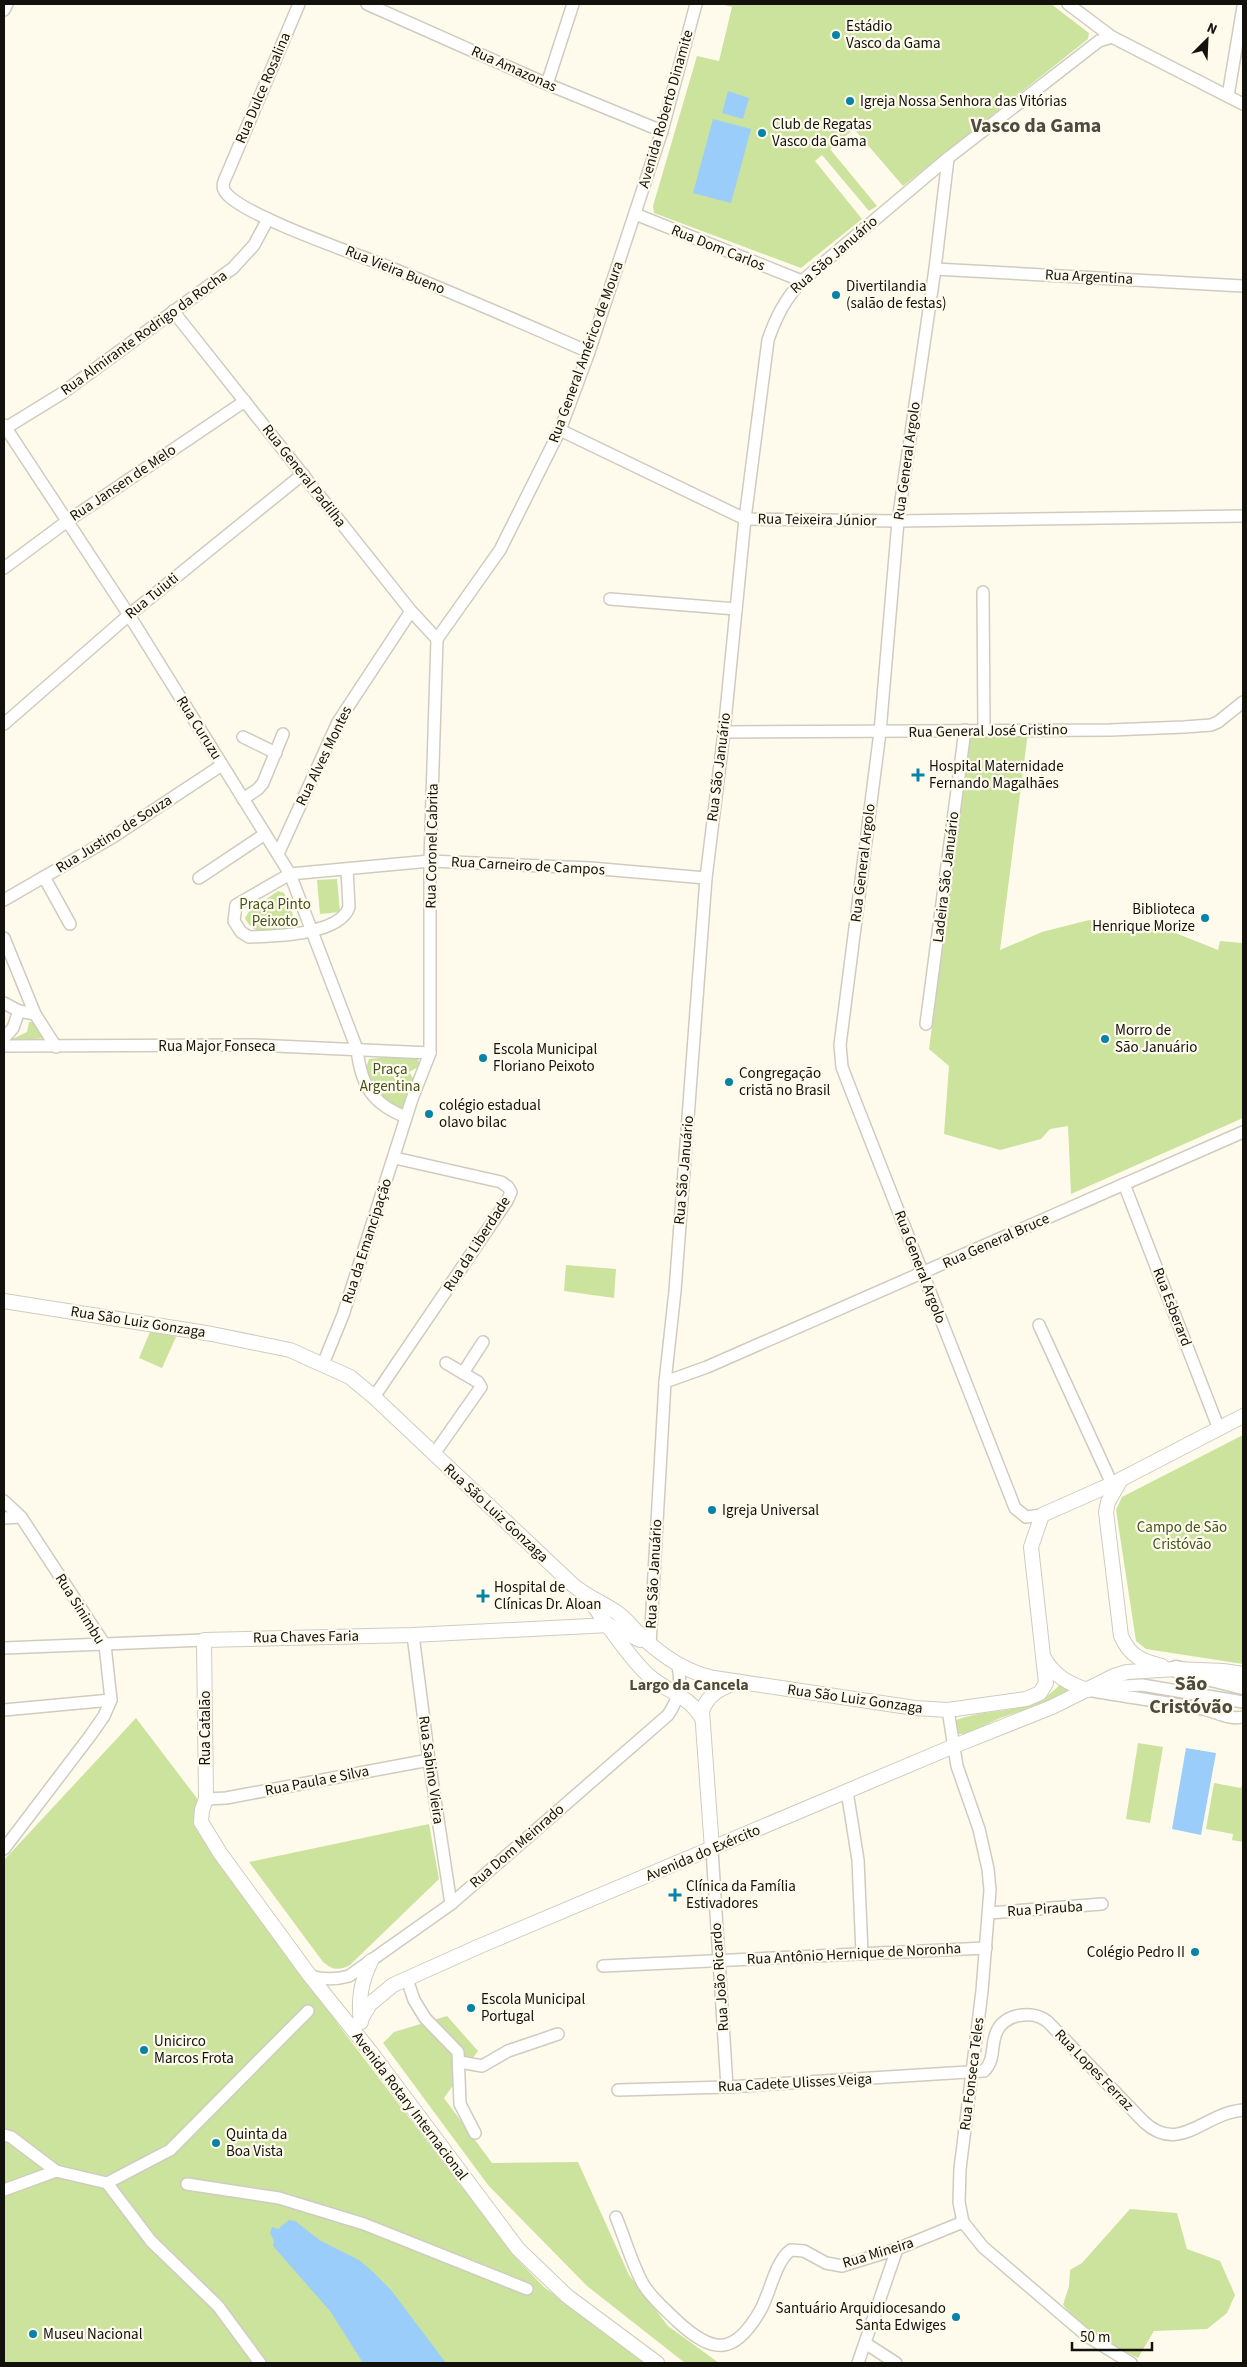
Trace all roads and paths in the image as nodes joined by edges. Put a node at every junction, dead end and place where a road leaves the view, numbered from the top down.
1 (7, 4) edge
2 (299, 4) edge
3 (367, 4) edge
4 (573, 4) edge
5 (696, 4) edge
6 (1068, 4) edge
7 (1243, 7) edge
8 (4, 10) edge
9 (1101, 29) junction
10 (1112, 37) junction
11 (1099, 41) junction
12 (547, 84) junction
13 (1228, 96) junction
14 (1243, 104) edge
15 (662, 131) junction
16 (948, 158) junction
17 (228, 172) joint
18 (635, 214) junction
19 (268, 219) junction
20 (935, 269) junction
21 (802, 281) junction
22 (1243, 286) edge
23 (173, 312) junction
24 (589, 352) junction
25 (245, 401) junction
26 (4, 427) edge
27 (560, 430) junction
28 (303, 474) junction
29 (1243, 516) edge
30 (745, 519) junction
31 (898, 521) junction
32 (66, 522) junction
33 (4, 568) edge
34 (983, 592) dead end
35 (610, 599) dead end
36 (736, 609) junction
37 (411, 611) junction
38 (128, 615) junction
39 (437, 639) junction
40 (1243, 702) edge
41 (4, 724) edge
42 (965, 730) junction
43 (984, 730) junction
44 (724, 732) junction
45 (880, 732) junction
46 (283, 734) dead end
47 (243, 737) dead end
48 (276, 753) junction
49 (222, 765) junction
50 (243, 799) junction
51 (265, 834) junction
52 (278, 854) junction
53 (430, 861) junction
54 (347, 868) junction
55 (290, 874) junction
56 (44, 877) junction
57 (199, 878) dead end
58 (706, 878) junction
59 (4, 900) edge
60 (70, 924) dead end
61 (311, 931) junction
62 (4, 938) edge
63 (4, 1003) edge
64 (19, 1011) junction
65 (36, 1014) junction
66 (926, 1024) dead end
67 (4, 1038) edge
68 (4, 1046) edge
69 (56, 1047) junction
70 (357, 1049) junction
71 (430, 1053) junction
72 (406, 1117) junction
73 (1243, 1132) edge
74 (395, 1158) junction
75 (1124, 1184) junction
76 (923, 1273) junction
77 (4, 1301) edge
78 (1040, 1325) dead end
79 (483, 1342) dead end
80 (323, 1364) junction
81 (446, 1364) dead end
82 (463, 1373) junction
83 (665, 1382) junction
84 (374, 1397) junction
85 (1243, 1416) edge
86 (1219, 1429) junction
87 (434, 1454) junction
88 (1117, 1482) junction
89 (4, 1500) edge
90 (1042, 1515) junction
91 (20, 1517) junction
92 (4, 1518) edge
93 (584, 1594) junction
94 (609, 1625) junction
95 (413, 1635) junction
96 (204, 1640) junction
97 (650, 1645) junction
98 (104, 1646) junction
99 (4, 1648) edge
100 (1043, 1657) junction
101 (678, 1666) junction
102 (1176, 1669) junction
103 (1243, 1674) edge
104 (737, 1682) junction
105 (1243, 1686) edge
106 (1088, 1690) junction
107 (679, 1695) junction
108 (111, 1700) junction
109 (1243, 1702) edge
110 (4, 1710) edge
111 (948, 1710) junction
112 (701, 1717) junction
113 (1243, 1717) edge
114 (954, 1746) junction
115 (428, 1760) junction
116 (847, 1791) junction
117 (206, 1799) junction
118 (201, 1816) joint
119 (712, 1848) junction
120 (4, 1849) edge
121 (451, 1904) junction
122 (1102, 1904) dead end
123 (989, 1913) junction
124 (986, 1948) junction
125 (862, 1953) junction
126 (719, 1960) junction
127 (371, 1961) junction
128 (603, 1966) dead end
129 (310, 1976) junction
130 (406, 1979) junction
131 (308, 2011) dead end
132 (360, 2021) junction
133 (558, 2034) dead end
134 (370, 2051) junction
135 (460, 2062) junction
136 (972, 2073) junction
137 (727, 2087) junction
138 (618, 2090) dead end
139 (1243, 2110) edge
140 (4, 2127) edge
141 (475, 2133) dead end
142 (7, 2136) edge
143 (56, 2171) junction
144 (107, 2183) junction
145 (187, 2184) dead end
146 (4, 2190) edge
147 (616, 2217) dead end
148 (963, 2222) junction
149 (897, 2249) junction
150 (527, 2289) dead end
151 (866, 2343) junction
152 (260, 2363) edge
153 (657, 2363) edge
154 (858, 2363) edge
155 (896, 2363) edge
156 (1131, 2363) edge

1 - 8 street
2 - 17 street, Rua Dulce Rosalina
3 - 12 street, Rua Amazonas
4 - 12 street
5 - 15 street, Avenida Roberto Dinamite
6 - 9 street
7 - 13 street
9 - 10 street
9 - 11 street
10 - 11 street, Rua São Januário
10 - 13 street
11 - 16 street, Rua São Januário
12 - 15 street, Rua Amazonas
13 - 14 street
15 - 18 street, Avenida Roberto Dinamite
16 - 20 street, Rua General Argolo
16 - 21 street, Rua São Januário
17 - 19 street, Rua Vieira Bueno
18 - 21 street, Rua Dom Carlos
18 - 24 street, Rua General Américo de Moura
19 - 23 street, Rua Almirante Rodrigo da Rocha
19 - 24 street, Rua Vieira Bueno
20 - 22 street, Rua Argentina
20 - 31 street, Rua General Argolo
21 - 30 street, Rua São Januário
23 - 25 street, Rua General Padilha
23 - 26 street, Rua Almirante Rodrigo da Rocha
24 - 27 street, Rua General Américo de Moura
25 - 28 street, Rua General Padilha
25 - 32 street, Rua Jansen de Melo
26 - 32 street, Rua Curuzu
27 - 30 street, Rua Teixeira Júnior
27 - 39 street, Rua General Américo de Moura
28 - 37 street, Rua General Padilha
28 - 38 street, Rua Tuiuti
29 - 31 street, Rua Teixeira Júnior
30 - 31 street, Rua Teixeira Júnior
30 - 36 street, Rua São Januário
31 - 45 street, Rua General Argolo
32 - 33 street, Rua Jansen de Melo
32 - 38 street, Rua Curuzu
34 - 43 street
35 - 36 street
36 - 44 street, Rua São Januário
37 - 39 street, Rua General Padilha
37 - 52 street, Rua Alves Montes
38 - 41 street, Rua Tuiuti
38 - 49 street, Rua Curuzu
39 - 53 street, Rua Coronel Cabrita
40 - 43 street, Rua General José Cristino
42 - 43 street, Rua General José Cristino
42 - 45 street, Rua General José Cristino
42 - 66 street, Ladeira São Januário
44 - 45 street, Rua General José Cristino
44 - 58 street, Rua São Januário
45 - 76 street, Rua General Argolo
46 - 48 street
47 - 48 street
48 - 50 street
49 - 50 street, Rua Curuzu
49 - 56 street, Rua Justino de Souza
50 - 51 street, Rua Curuzu
51 - 52 street, Rua Curuzu
51 - 57 street
52 - 55 street, Rua Curuzu
53 - 54 street, Rua Carneiro de Campos
53 - 58 street, Rua Carneiro de Campos
53 - 71 street, Rua Coronel Cabrita
54 - 55 street, Rua Carneiro de Campos
54 - 61 street
55 - 61 street, Rua Curuzu
55 - 61 street
56 - 59 street, Rua Justino de Souza
56 - 60 street
58 - 83 street, Rua São Januário
61 - 70 street, Rua Curuzu
62 - 65 street
63 - 64 street
64 - 65 street
64 - 67 street
65 - 69 street
68 - 69 street, Rua Major Fonseca
69 - 70 street, Rua Major Fonseca
70 - 71 street, Rua Major Fonseca
70 - 72 street
71 - 72 street
72 - 74 street, Rua da Emancipação
73 - 75 street, Rua General Bruce
74 - 80 street, Rua da Emancipação
74 - 84 street, Rua da Liberdade
75 - 76 street, Rua General Bruce
75 - 86 street, Rua Esberard
76 - 83 street, Rua General Bruce
76 - 90 street, Rua General Argolo
77 - 80 main road, Rua São Luiz Gonzaga
78 - 88 street
79 - 82 street
80 - 84 main road, Rua São Luiz Gonzaga
81 - 82 street
82 - 87 street
83 - 97 street, Rua São Januário
84 - 87 main road, Rua São Luiz Gonzaga
85 - 86 main road
86 - 88 main road
87 - 93 main road, Rua São Luiz Gonzaga
88 - 90 main road
88 - 102 main road
89 - 91 street, Rua Sinimbu
90 - 100 main road
91 - 92 street
91 - 98 street, Rua Sinimbu
93 - 94 main road
93 - 97 main road, Rua São Luiz Gonzaga
94 - 95 main road, Rua Chaves Faria
94 - 97 main road
94 - 107 main road
95 - 96 main road, Rua Chaves Faria
95 - 115 street, Rua Sabino Vieira
96 - 98 street, Rua Chaves Faria
96 - 117 main road, Rua Catalão
97 - 101 main road, Rua São Luiz Gonzaga
98 - 99 street, Rua Chaves Faria
98 - 108 street, Rua Sinimbu
100 - 106 main road
100 - 111 main road, Rua São Luiz Gonzaga
101 - 104 main road, Rua São Luiz Gonzaga
101 - 107 street, Rua Dom Meinrado
102 - 103 main road
102 - 105 highway
102 - 106 main road
104 - 111 main road, Rua São Luiz Gonzaga
104 - 112 main road
106 - 109 street
106 - 113 street
106 - 114 main road, Avenida do Exército
107 - 112 main road
107 - 121 street, Rua Dom Meinrado
108 - 110 street
108 - 120 street
111 - 114 street, Rua Fonseca Teles
112 - 119 main road, Rua João Ricardo
114 - 116 main road, Avenida do Exército
114 - 123 street, Rua Fonseca Teles
115 - 117 street, Rua Paula e Silva
115 - 121 street, Rua Sabino Vieira
116 - 119 main road, Avenida do Exército
116 - 125 street
117 - 118 main road, Rua Catalão
118 - 129 main road, Avenida Rotary Internacional
119 - 126 street, Rua João Ricardo
119 - 130 main road, Avenida do Exército
121 - 127 street, Rua Dom Meinrado
122 - 123 street, Rua Pirauba
123 - 124 street, Rua Fonseca Teles
124 - 125 street, Rua Antônio Hernique de Noronha
124 - 136 street, Rua Fonseca Teles
125 - 126 street, Rua Antônio Hernique de Noronha
126 - 128 street, Rua Antônio Hernique de Noronha
126 - 137 street, Rua João Ricardo
127 - 129 street, Rua Dom Meinrado
127 - 132 main road
129 - 134 main road, Avenida Rotary Internacional
130 - 132 main road, Avenida do Exército
130 - 135 street
131 - 144 street
132 - 134 main road
133 - 135 street
134 - 153 main road, Avenida Rotary Internacional
135 - 141 street
136 - 137 street, Rua Cadete Ulisses Veiga
136 - 139 street, Rua Lopes Ferraz
136 - 148 street, Rua Fonseca Teles
137 - 138 street, Rua Cadete Ulisses Veiga
140 - 142 street
142 - 143 street
143 - 144 street
143 - 146 street
144 - 152 street
145 - 150 street
147 - 149 street, Rua Mineira
148 - 149 street, Rua Mineira
148 - 156 street, Rua Fonseca Teles
149 - 151 street
151 - 154 street
151 - 155 street

